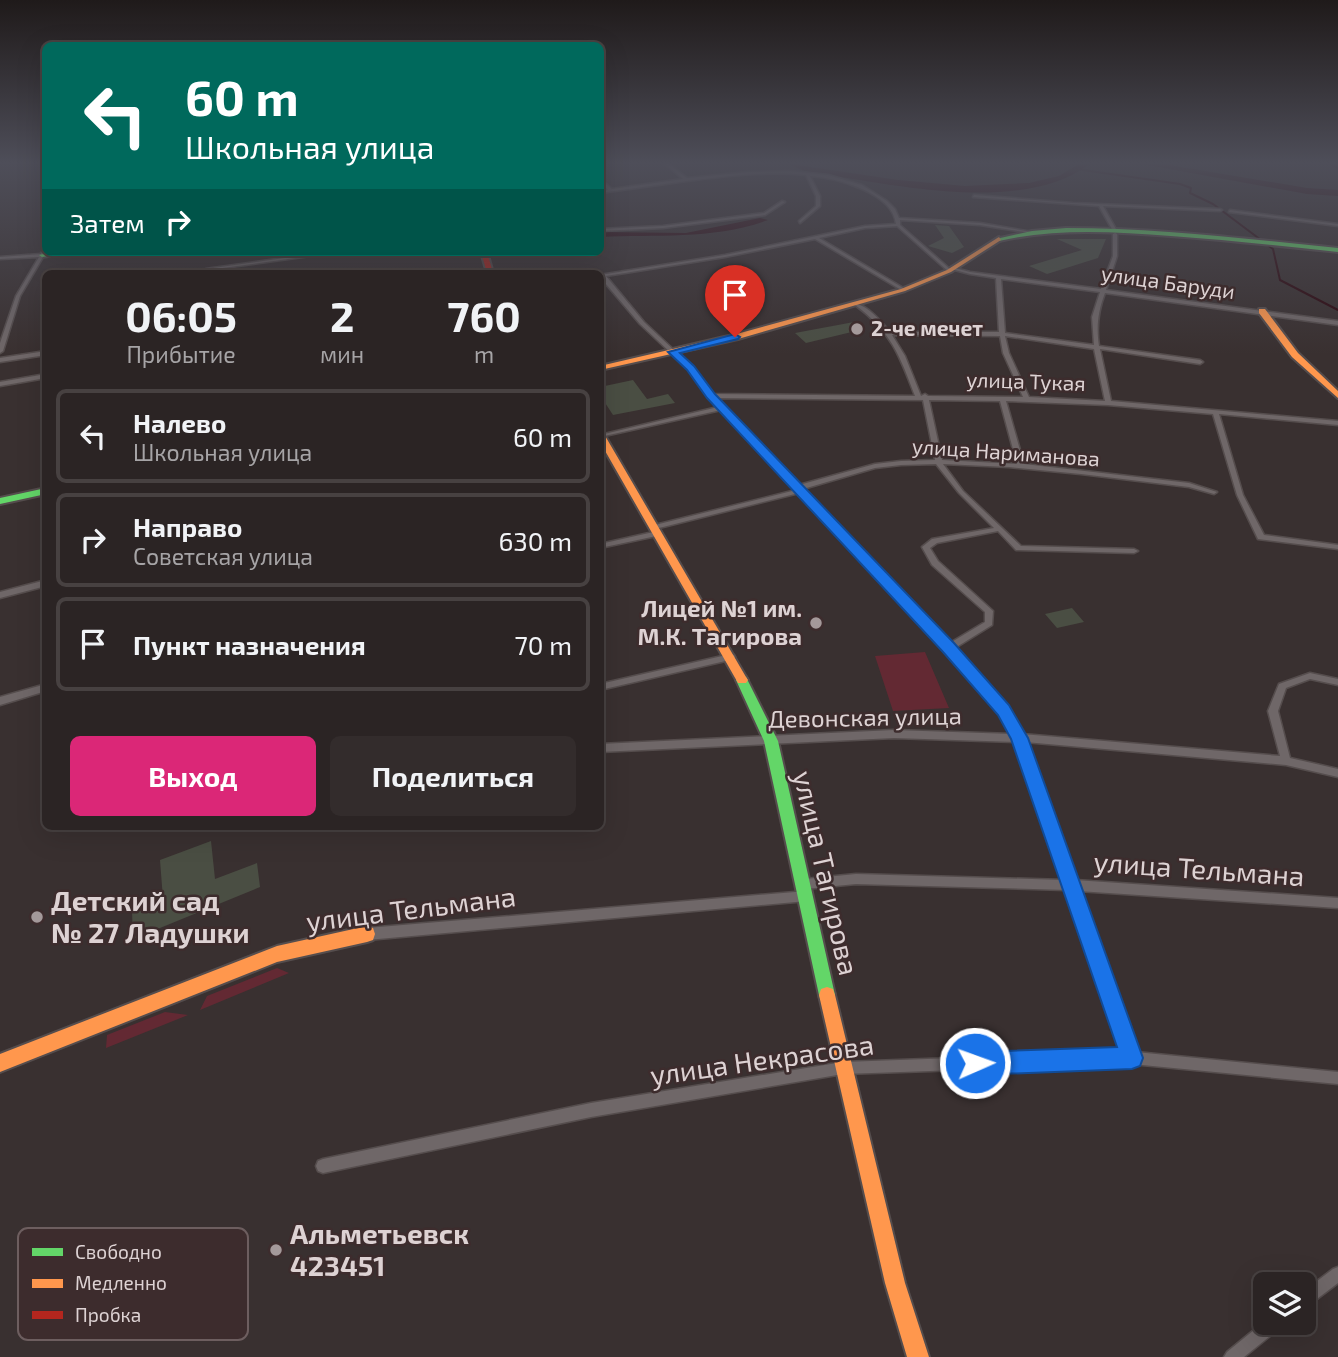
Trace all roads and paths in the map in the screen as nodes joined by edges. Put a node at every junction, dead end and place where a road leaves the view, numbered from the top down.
1 (656, 227) edge
2 (864, 227) edge
3 (904, 227) edge
4 (998, 227) edge
5 (1112, 227) edge
6 (604, 230) edge
7 (1030, 232) junction
8 (1115, 232) junction
9 (815, 237) junction
10 (42, 252) edge
11 (1338, 252) edge
12 (42, 255) edge
13 (307, 256) edge
14 (972, 257) junction
15 (0, 258) edge
16 (208, 269) dead end
17 (951, 270) junction
18 (604, 276) edge
19 (998, 276) junction
20 (604, 278) edge
21 (1104, 289) junction
22 (903, 290) junction
23 (857, 304) junction
24 (1262, 311) junction
25 (1338, 323) edge
26 (891, 333) junction
27 (1002, 334) junction
28 (1098, 347) junction
29 (0, 351) edge
30 (673, 352) junction
31 (42, 354) edge
32 (0, 360) edge
33 (1200, 362) dead end
34 (604, 367) edge
35 (42, 377) edge
36 (0, 384) edge
37 (711, 396) junction
38 (922, 396) junction
39 (1338, 396) edge
40 (1002, 398) junction
41 (1027, 399) junction
42 (1108, 403) junction
43 (722, 408) junction
44 (1216, 415) junction
45 (1338, 423) edge
46 (604, 436) edge
47 (604, 442) edge
48 (939, 463) junction
49 (1021, 467) junction
50 (799, 489) junction
51 (42, 492) edge
52 (1214, 492) dead end
53 (0, 501) edge
54 (656, 530) junction
55 (998, 530) junction
56 (604, 545) edge
57 (1338, 547) edge
58 (1134, 551) dead end
59 (42, 584) edge
60 (0, 595) edge
61 (949, 648) junction
62 (731, 657) junction
63 (1338, 682) edge
64 (604, 686) edge
65 (42, 688) edge
66 (0, 701) edge
67 (1019, 738) junction
68 (771, 741) junction
69 (604, 748) edge
70 (1286, 761) junction
71 (1338, 773) edge
72 (1069, 885) junction
73 (806, 890) junction
74 (1338, 902) edge
75 (367, 934) joint
76 (1132, 1058) junction
77 (0, 1063) edge
78 (843, 1068) junction
79 (1338, 1078) edge
80 (324, 1166) dead end
81 (1338, 1274) edge
82 (1316, 1291) edge
83 (1260, 1335) edge
84 (918, 1357) edge
85 (1232, 1357) edge

1 - 6 street
2 - 9 street
3 - 17 street
4 - 7 street
5 - 8 street
7 - 8 main road
7 - 14 main road
8 - 11 main road
8 - 14 main road
8 - 21 street
9 - 18 street
9 - 22 street
10 - 15 street
12 - 29 street
13 - 16 street
14 - 17 main road
17 - 19 street, улица Баруди
17 - 22 main road
19 - 21 street, улица Баруди
19 - 27 street
20 - 30 street
21 - 24 street, улица Баруди
21 - 28 street
22 - 23 main road
23 - 26 street
23 - 30 main road
24 - 25 street, улица Баруди
24 - 39 main road
26 - 27 street
26 - 38 street
27 - 28 street
27 - 41 street
28 - 33 street
28 - 42 street
30 - 34 main road
30 - 37 street
31 - 32 street
35 - 36 street
37 - 38 street, улица Тукая
37 - 43 street
38 - 40 street, улица Тукая
38 - 48 street
40 - 41 street, улица Тукая
40 - 49 street
41 - 42 street, улица Тукая
42 - 44 street, улица Тукая
43 - 46 street
43 - 50 street
44 - 45 street, улица Тукая
44 - 57 street
47 - 54 main road, улица Тагирова
48 - 49 street, улица Нариманова
48 - 50 street, улица Нариманова
48 - 55 street
49 - 52 street, улица Нариманова
50 - 54 street, улица Нариманова
50 - 61 street
51 - 53 main road
54 - 56 street, улица Нариманова
54 - 62 main road, улица Тагирова
55 - 58 street
55 - 61 street
59 - 60 street
61 - 67 street
62 - 64 street
62 - 68 main road, улица Тагирова
63 - 70 street
65 - 66 street
67 - 68 street, Девонская улица
67 - 70 street, Девонская улица
67 - 72 street
68 - 69 street, Девонская улица
68 - 73 main road, улица Тагирова
70 - 71 street, Девонская улица
72 - 73 street, улица Тельмана
72 - 74 street, улица Тельмана
72 - 76 street
73 - 75 street, улица Тельмана
73 - 78 main road, улица Тагирова
75 - 77 main road, улица Тельмана
76 - 78 street, улица Некрасова
76 - 79 street, улица Некрасова
78 - 80 street, улица Некрасова
78 - 84 main road, улица Тагирова
81 - 82 street
83 - 85 street

